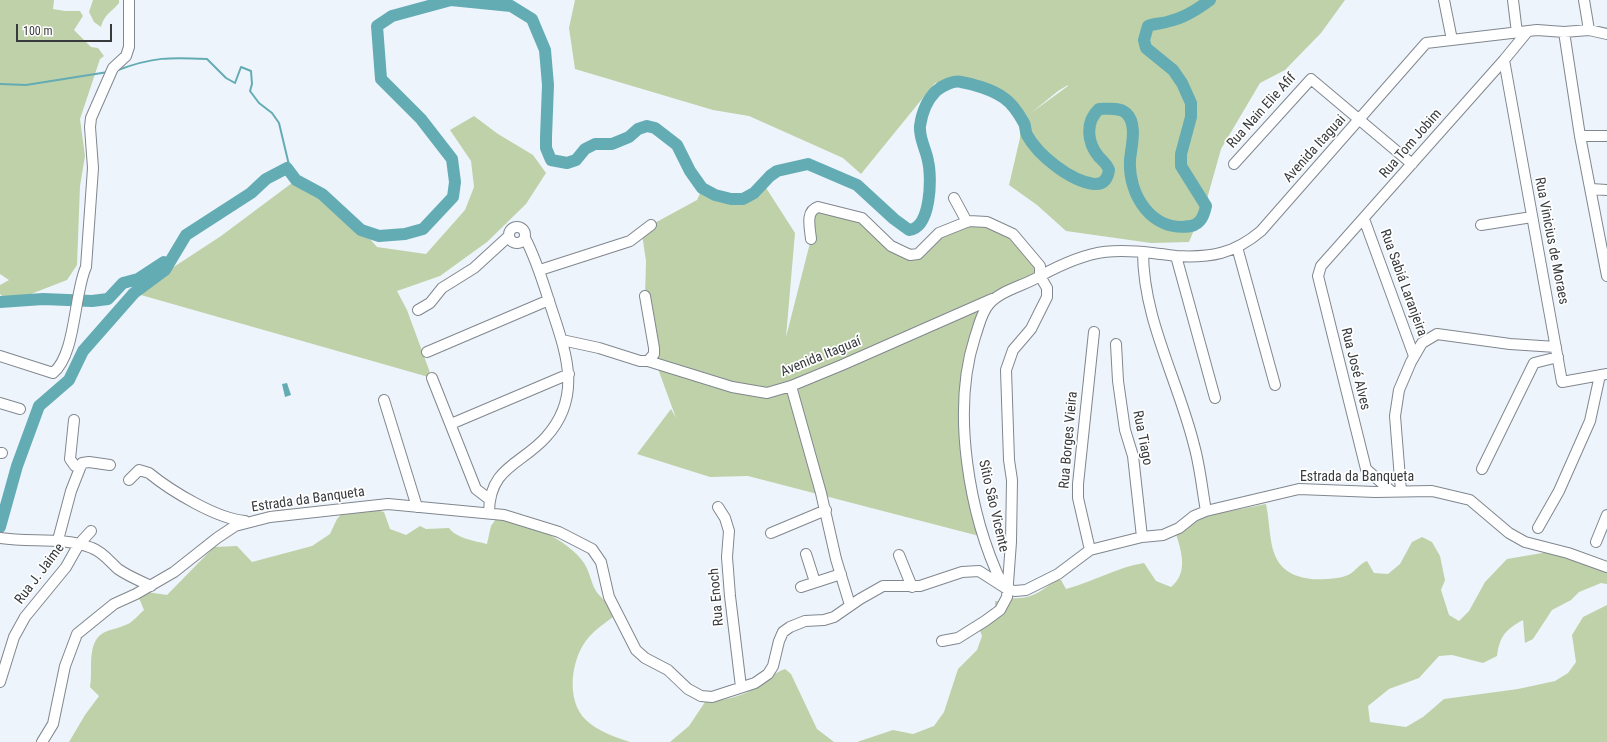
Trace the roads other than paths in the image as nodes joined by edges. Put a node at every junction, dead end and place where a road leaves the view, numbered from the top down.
1 (130, 0) edge
2 (1444, 0) edge
3 (1513, 0) edge
4 (1584, 0) edge
5 (1588, 30) junction
6 (1522, 32) junction
7 (1564, 32) junction
8 (1607, 34) edge
9 (1452, 40) junction
10 (1504, 60) junction
11 (1360, 119) junction
12 (1580, 136) junction
13 (1607, 136) edge
14 (1234, 164) dead end
15 (1412, 164) junction
16 (1591, 189) junction
17 (1607, 190) edge
18 (954, 198) dead end
19 (1532, 218) junction
20 (1364, 219) junction
21 (967, 222) junction
22 (651, 225) dead end
23 (1482, 225) dead end
24 (811, 239) dead end
25 (1603, 244) edge
26 (1237, 247) junction
27 (1143, 252) junction
28 (1176, 256) junction
29 (540, 270) junction
30 (1040, 276) junction
31 (1318, 276) joint
32 (1607, 276) edge
33 (645, 296) dead end
34 (998, 296) junction
35 (549, 300) junction
36 (418, 310) dead end
37 (1094, 332) dead end
38 (562, 340) junction
39 (1116, 344) dead end
40 (427, 352) dead end
41 (1557, 352) junction
42 (0, 356) edge
43 (1414, 356) junction
44 (648, 361) junction
45 (569, 374) junction
46 (1604, 374) edge
47 (432, 378) dead end
48 (1275, 385) dead end
49 (791, 386) junction
50 (1215, 398) dead end
51 (384, 400) dead end
52 (0, 403) edge
53 (20, 409) dead end
54 (74, 420) dead end
55 (451, 424) junction
56 (110, 465) dead end
57 (80, 466) junction
58 (1482, 469) dead end
59 (129, 480) dead end
60 (1391, 491) junction
61 (1401, 491) junction
62 (489, 499) junction
63 (417, 507) junction
64 (718, 507) dead end
65 (826, 510) junction
66 (1206, 510) junction
67 (489, 513) junction
68 (1607, 515) edge
69 (253, 522) junction
70 (1538, 528) dead end
71 (91, 531) dead end
72 (771, 533) dead end
73 (1142, 536) junction
74 (0, 538) edge
75 (58, 540) junction
76 (1596, 542) dead end
77 (79, 544) junction
78 (1090, 550) junction
79 (806, 554) dead end
80 (899, 555) dead end
81 (1607, 567) edge
82 (841, 574) junction
83 (815, 582) junction
84 (151, 586) junction
85 (1004, 586) junction
86 (801, 587) dead end
87 (912, 587) junction
88 (850, 605) junction
89 (942, 641) dead end
90 (0, 682) edge
91 (741, 687) junction
92 (42, 742) edge

1 - 42 street
2 - 9 street
3 - 6 street
4 - 5 street
5 - 7 street, Avenida Itaguai
5 - 8 street, Avenida Itaguai
6 - 7 street, Avenida Itaguai
6 - 9 street, Avenida Itaguai
6 - 10 street, Rua Tom Jobim
7 - 12 street
9 - 11 street, Avenida Itaguai
10 - 15 street, Rua Tom Jobim
10 - 19 street, Rua Vinicius de Moraes
11 - 14 street, Rua Nain Elie Afif
11 - 15 street
11 - 26 street, Avenida Itaguai
12 - 13 street
12 - 16 street
15 - 20 street, Rua Tom Jobim
16 - 17 street
16 - 25 street
18 - 21 street
19 - 23 street
19 - 41 street, Rua Vinicius de Moraes
20 - 31 street, Rua Tom Jobim
20 - 43 street, Rua Sabiá Laranjeira
21 - 24 street
21 - 30 street
22 - 29 street
25 - 32 street
26 - 28 street, Avenida Itaguai
26 - 48 street
27 - 28 street
27 - 30 street
27 - 66 street
28 - 50 street
29 - 35 street
29 - 36 street
30 - 34 street, Sítio São Vicente
30 - 85 street
31 - 60 street, Rua José Alves
33 - 44 street
34 - 49 street, Avenida Itaguaí
34 - 85 street, Sítio São Vicente
35 - 38 street
35 - 40 street
37 - 78 street, Rua Borges Vieira
38 - 44 street
38 - 45 street
39 - 73 street, Rua Tiago
41 - 43 street, Rua Sabiá Laranjeira
41 - 46 street, Rua Vinicius de Moraes
41 - 58 street
43 - 61 street, Rua Sabiá Laranjeira
44 - 49 street, Avenida Itaguaí
45 - 55 street
45 - 62 street
46 - 70 street
47 - 55 street
49 - 65 street
51 - 63 street
52 - 53 street
54 - 57 street
55 - 62 street
56 - 57 street
57 - 75 street
59 - 69 street
60 - 61 street, Estrada da Banqueta
60 - 66 street, Estrada da Banqueta
61 - 81 street, Estrada da Banqueta
62 - 67 street
63 - 67 street, Estrada da Banqueta
63 - 69 street, Estrada da Banqueta
64 - 91 street, Rua Enoch
65 - 72 street
65 - 82 street
66 - 73 street, Estrada da Banqueta
67 - 91 street, Estrada da Banqueta
68 - 76 street
69 - 84 street, Estrada da Banqueta
71 - 77 street, Rua J. Jaime
73 - 78 street, Estrada da Banqueta
74 - 75 street
75 - 77 street
77 - 84 street
77 - 90 street, Rua J. Jaime
78 - 85 street, Estrada da Banqueta
79 - 83 street
80 - 87 street
82 - 83 street
82 - 88 street
83 - 86 street
84 - 92 street, Estrada da Banqueta
85 - 87 street, Estrada da Banqueta
85 - 89 street
87 - 88 street, Estrada da Banqueta
88 - 91 street, Estrada da Banqueta

